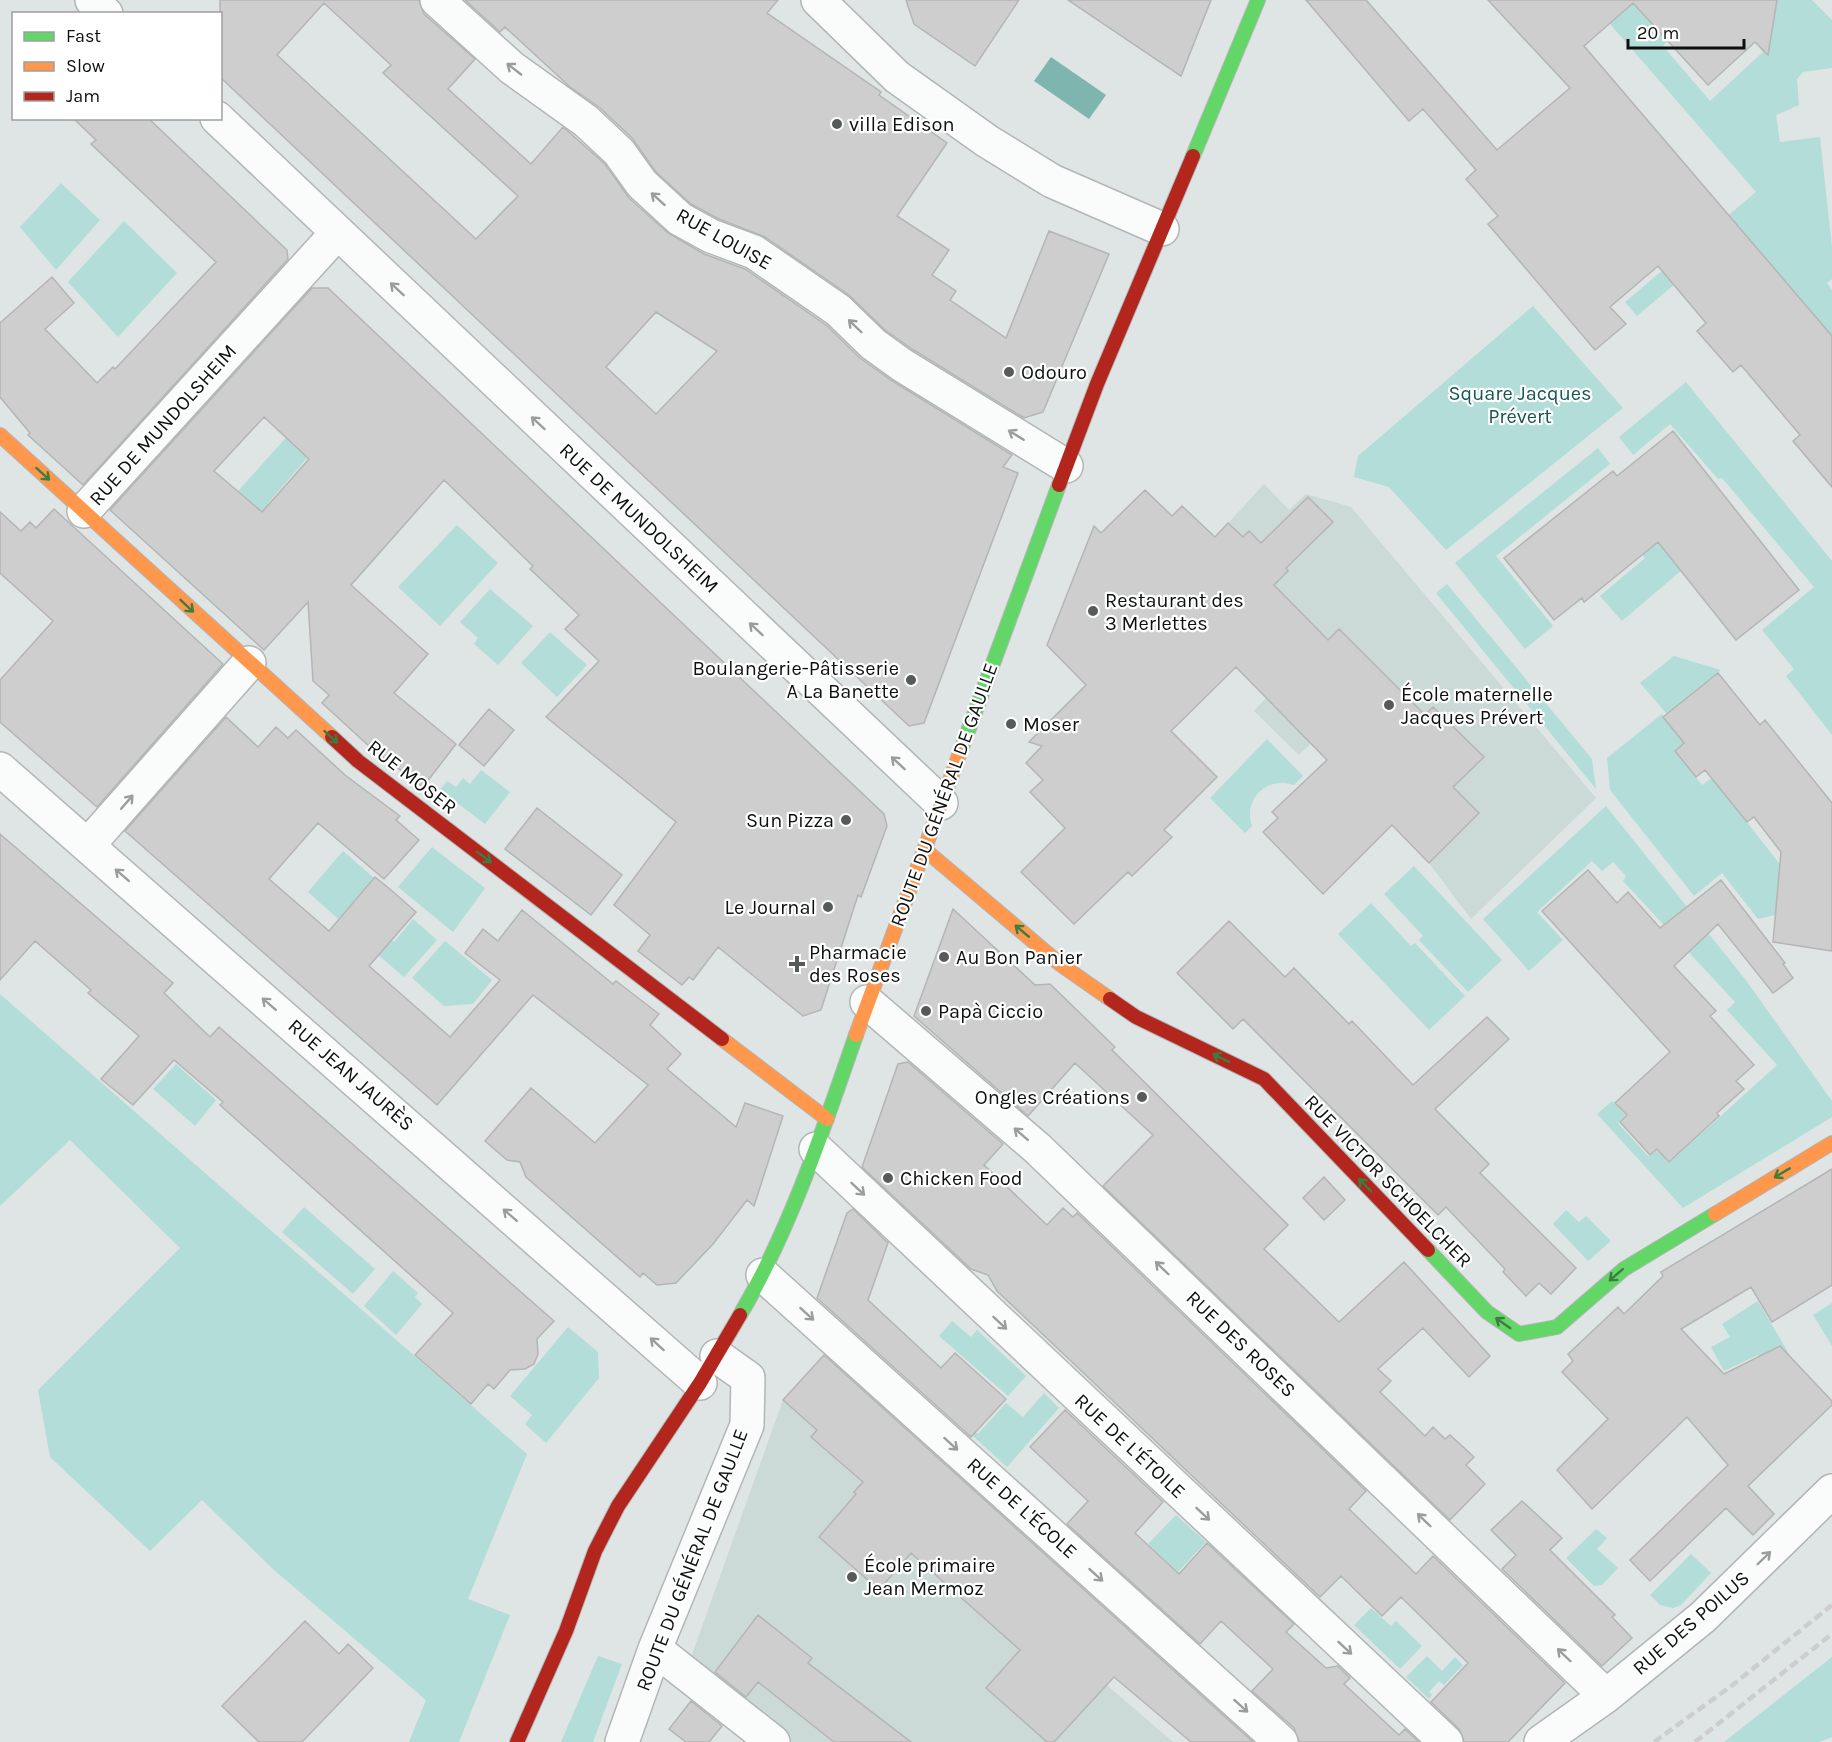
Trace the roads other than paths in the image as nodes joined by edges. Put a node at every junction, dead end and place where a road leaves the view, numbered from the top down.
1 (92, 0) edge
2 (437, 0) edge
3 (818, 0) edge
4 (1258, 0) edge
5 (104, 12) edge
6 (219, 120) edge
7 (1161, 229) junction
8 (338, 233) junction
9 (0, 435) edge
10 (1066, 466) junction
11 (84, 511) junction
12 (249, 663) junction
13 (0, 769) edge
14 (941, 803) junction
15 (88, 845) junction
16 (924, 849) junction
17 (867, 1002) junction
18 (826, 1119) junction
19 (1832, 1143) edge
20 (816, 1149) junction
21 (763, 1275) junction
22 (709, 1369) junction
23 (1832, 1491) edge
24 (655, 1649) junction
25 (1606, 1696) junction
26 (517, 1742) edge
27 (622, 1742) edge
28 (772, 1742) edge
29 (1281, 1742) edge
30 (1446, 1742) edge
31 (1541, 1742) edge

1 - 5 street
10 -> 2 street, RUE LOUISE
3 - 7 street
4 - 7 street, ROUTE DU GÉNÉRAL DE GAULLE
6 - 8 street, RUE DE MUNDOLSHEIM
7 - 10 street, ROUTE DU GÉNÉRAL DE GAULLE
8 - 11 street, RUE DE MUNDOLSHEIM
14 -> 8 street, RUE DE MUNDOLSHEIM
9 -> 11 street, RUE MOSER
10 - 14 street, ROUTE DU GÉNÉRAL DE GAULLE
11 -> 12 street, RUE MOSER
15 -> 12 street
12 -> 18 street, RUE MOSER
13 - 15 street, RUE JEAN JAURÈS
14 - 16 street, ROUTE DU GÉNÉRAL DE GAULLE
22 -> 15 street, RUE JEAN JAURÈS
16 - 17 street, ROUTE DU GÉNÉRAL DE GAULLE
19 -> 16 street, RUE VICTOR SCHOELCHER
17 - 18 street, ROUTE DU GÉNÉRAL DE GAULLE
25 -> 17 street, RUE DES ROSES
18 - 20 street, ROUTE DU GÉNÉRAL DE GAULLE
20 - 21 street, ROUTE DU GÉNÉRAL DE GAULLE
20 -> 30 street, RUE DE L'ÉTOILE
21 - 22 street, ROUTE DU GÉNÉRAL DE GAULLE
21 -> 29 street, RUE DE L'ÉCOLE
22 - 24 street, ROUTE DU GÉNÉRAL DE GAULLE
22 - 26 street, ROUTE DU GÉNÉRAL DE GAULLE
25 -> 23 street, RUE DES POILUS
24 - 27 street, ROUTE DU GÉNÉRAL DE GAULLE
24 - 28 street
25 - 31 street, RUE DES POILUS

